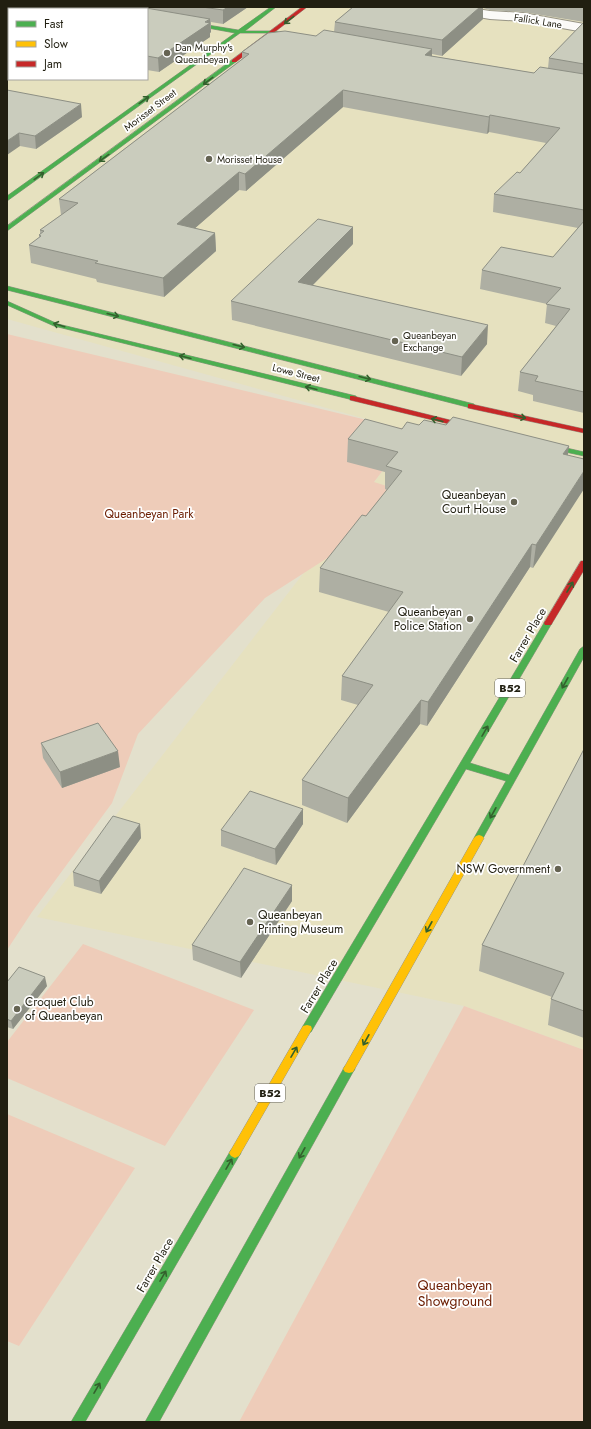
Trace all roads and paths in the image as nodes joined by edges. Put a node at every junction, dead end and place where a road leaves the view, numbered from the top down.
1 (274, 7) edge
2 (306, 7) edge
3 (444, 7) edge
4 (148, 16) edge
5 (239, 20) dead end
6 (253, 22) junction
7 (584, 28) edge
8 (239, 32) junction
9 (273, 32) junction
10 (311, 39) edge
11 (7, 199) edge
12 (7, 229) edge
13 (7, 288) edge
14 (7, 303) edge
15 (486, 431) edge
16 (584, 431) edge
17 (531, 442) edge
18 (584, 454) edge
19 (584, 564) edge
20 (584, 649) edge
21 (465, 765) junction
22 (512, 779) junction
23 (78, 1422) edge
24 (152, 1422) edge

1 - 6 main road, Morisset Street
2 -> 9 main road, Morisset Street
3 - 7 street, Fallick Lane
4 - 8 main road
5 - 6 main road
6 - 8 main road, Morisset Street
6 - 9 main road
8 - 9 main road
11 -> 8 main road, Morisset Street
9 - 10 main road
9 -> 12 main road, Morisset Street
13 -> 16 main road, Lowe Street
15 -> 14 main road, Lowe Street
17 - 18 main road
21 -> 19 main road, Farrer Place / B52
20 -> 22 main road
21 - 22 main road
23 -> 21 main road, Farrer Place / B52
22 -> 24 main road

